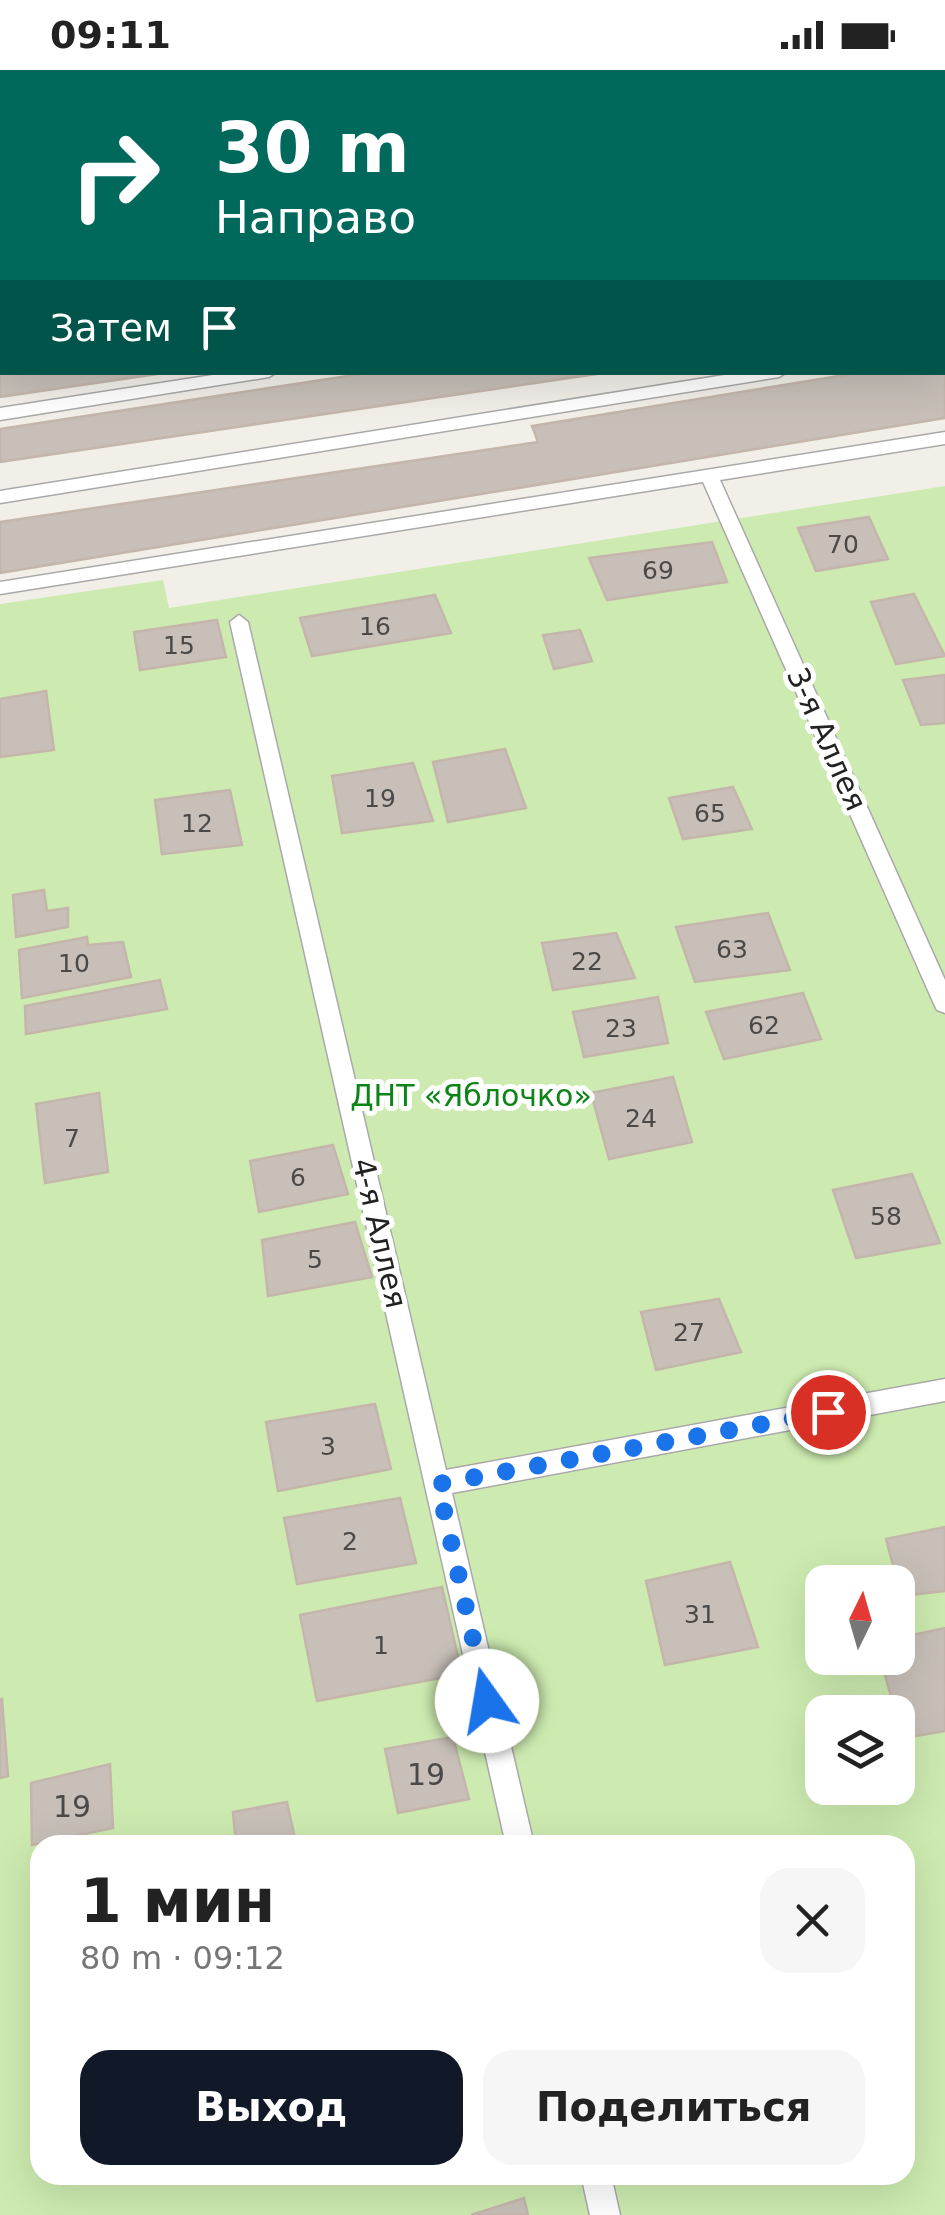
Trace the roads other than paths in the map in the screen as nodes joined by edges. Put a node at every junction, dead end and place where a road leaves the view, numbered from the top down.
1 (251, 375) edge
2 (759, 375) edge
3 (0, 414) edge
4 (945, 438) edge
5 (709, 475) junction
6 (0, 497) edge
7 (0, 588) edge
8 (239, 622) dead end
9 (945, 1004) edge
10 (945, 1390) edge
11 (438, 1484) junction
12 (518, 1835) edge
13 (598, 2185) edge
14 (606, 2215) edge

1 - 3 lane
2 - 6 lane
4 - 5 lane
5 - 7 lane
5 - 9 lane, 3-я Аллея
8 - 11 lane, 4-я Аллея
10 - 11 lane
11 - 12 lane, 4-я Аллея
13 - 14 lane

